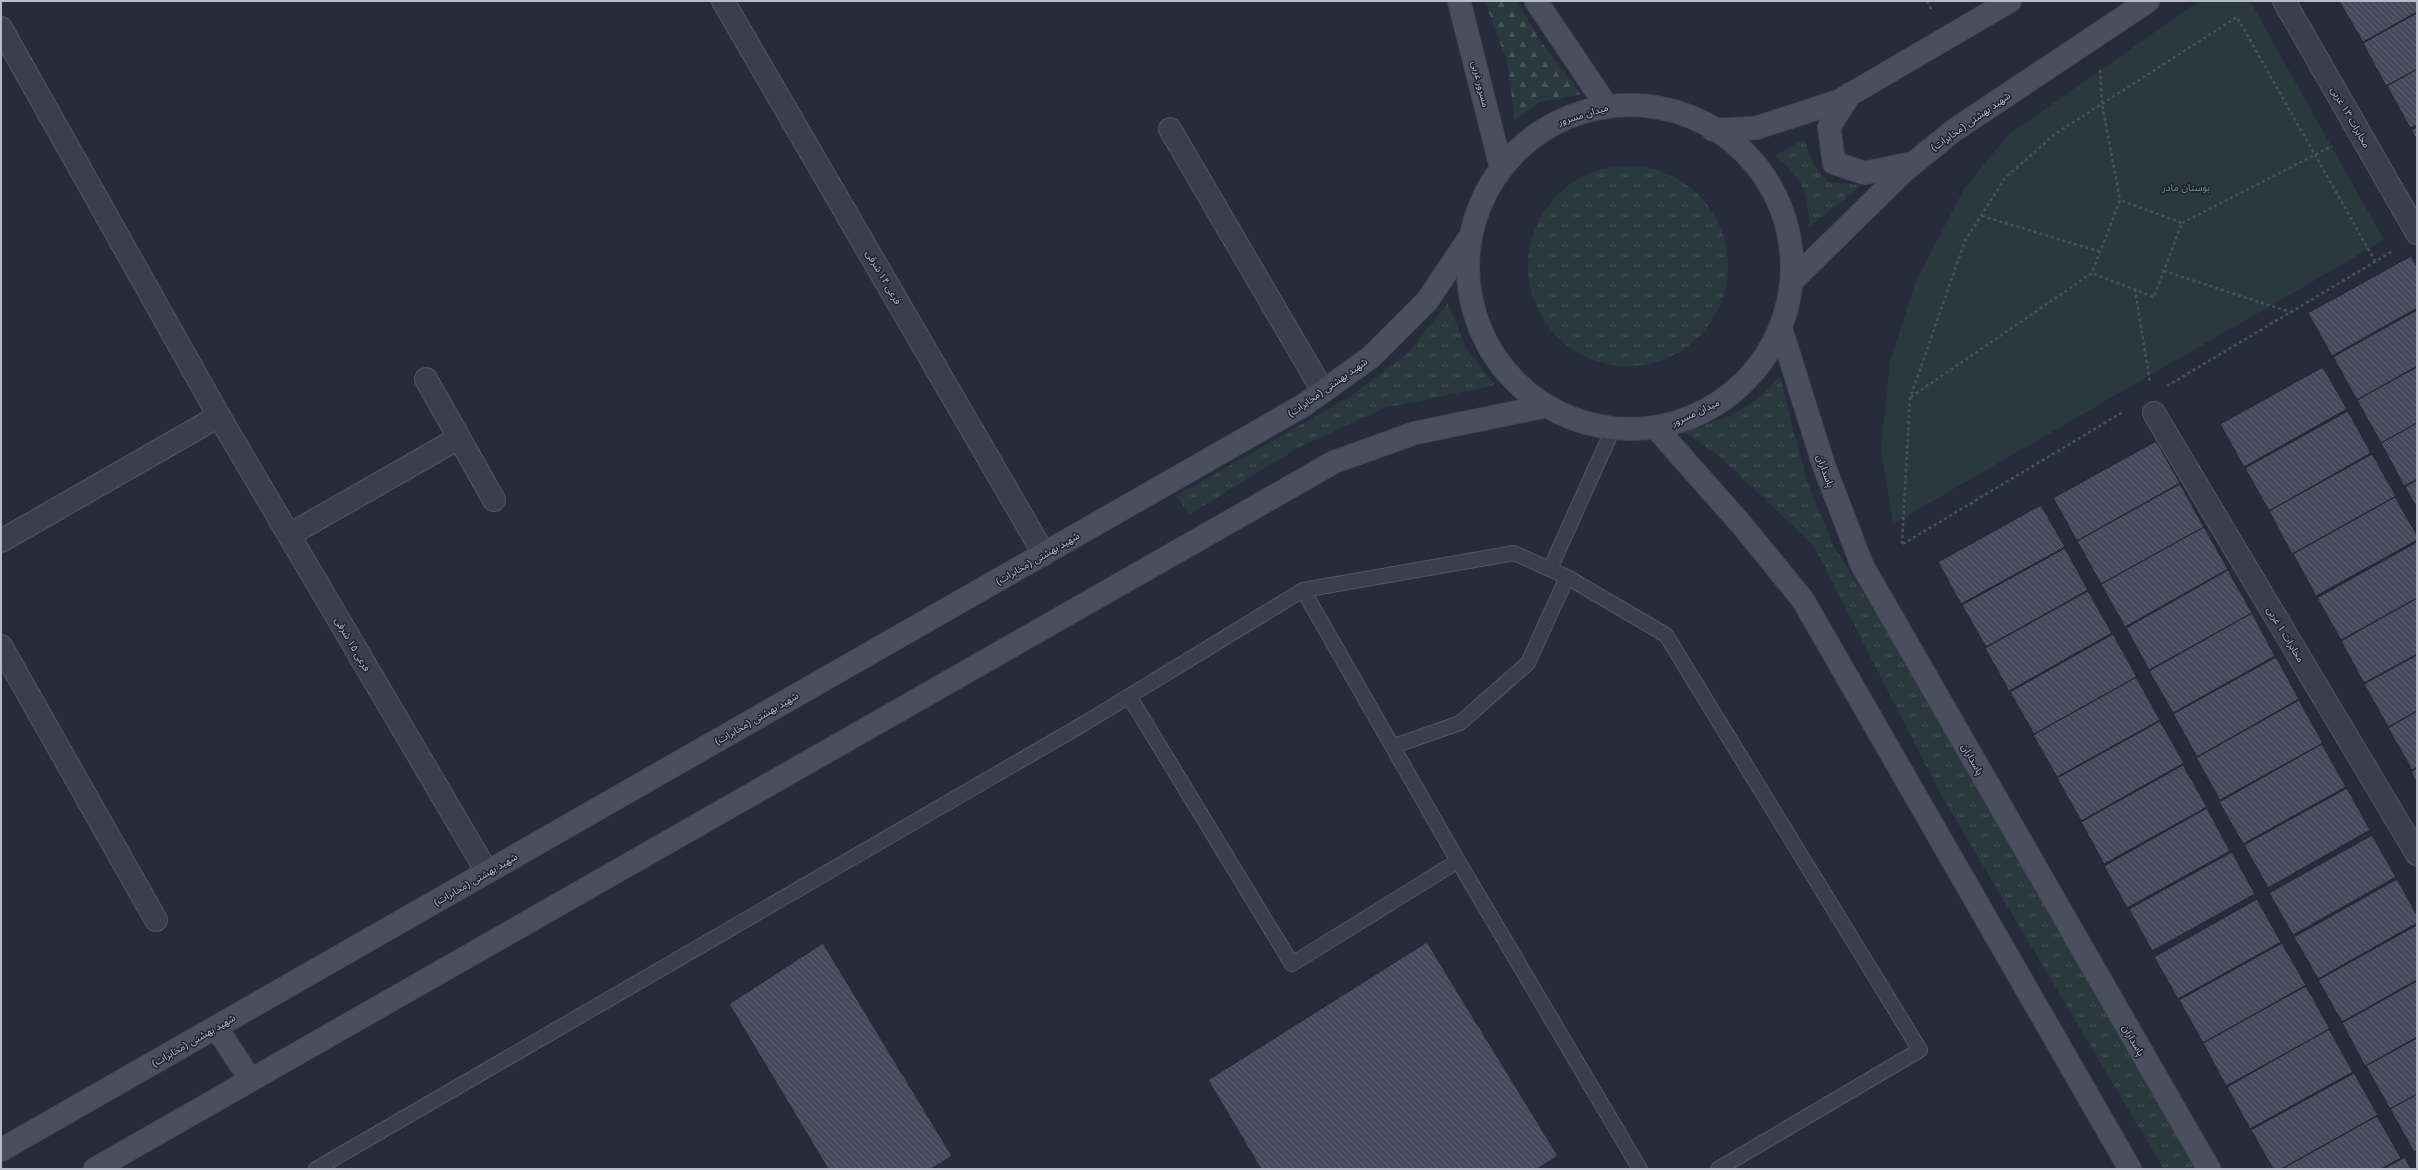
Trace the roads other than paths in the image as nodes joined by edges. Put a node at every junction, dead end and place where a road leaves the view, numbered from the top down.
1 (723, 1) edge
2 (1459, 1) edge
3 (1536, 1) edge
4 (2010, 1) edge
5 (2148, 1) edge
6 (2284, 1) edge
7 (1, 28) edge
8 (1850, 94) junction
9 (1606, 105) junction
10 (1170, 129) dead end
11 (1713, 130) junction
12 (1914, 163) junction
13 (1501, 167) junction
14 (2417, 233) edge
15 (1470, 237) junction
16 (1793, 280) junction
17 (1781, 329) junction
18 (426, 379) dead end
19 (1323, 391) junction
20 (1547, 406) junction
21 (2154, 413) road end
22 (219, 416) junction
23 (1656, 428) junction
24 (1613, 429) junction
25 (459, 438) junction
26 (494, 500) dead end
27 (289, 535) junction
28 (1, 541) edge
29 (1044, 554) junction
30 (1550, 569) junction
31 (1567, 577) junction
32 (1303, 590) junction
33 (1, 646) edge
34 (1129, 696) junction
35 (1394, 746) junction
36 (2417, 854) edge
37 (1458, 861) junction
38 (487, 872) junction
39 (156, 920) dead end
40 (216, 1027) junction
41 (250, 1078) junction
42 (1, 1150) edge
43 (95, 1169) edge
44 (316, 1169) edge
45 (1640, 1169) edge
46 (1718, 1169) edge
47 (2130, 1169) edge
48 (2209, 1169) edge

1 - 29 street, فرعی ۱۴ شرقی
2 - 13 main road, مسرور غربی
3 - 9 main road
4 - 8 main road
5 - 12 main road, شهید بهشتی (مخابرات)
6 - 14 street, مخابرات ۱۳ غربی
7 - 22 street, فرعی ۱۵ شرقی
8 - 11 main road
8 - 12 main road
9 - 11 main road, میدان مسرور
9 - 13 main road, میدان مسرور
10 - 19 street
11 - 16 main road, میدان مسرور
12 - 16 main road, شهید بهشتی (مخابرات)
13 - 15 main road, میدان مسرور
15 - 19 main road, شهید بهشتی (مخابرات)
15 - 20 main road, میدان مسرور
16 - 17 main road, میدان مسرور
17 - 23 main road, میدان مسرور
17 - 48 main road, پاسداران
18 - 25 street
19 - 29 main road, شهید بهشتی (مخابرات)
20 - 24 main road, میدان مسرور
20 - 41 main road
21 - 36 street, مخابرات ۱ غربی
22 - 27 street, فرعی ۱۵ شرقی
22 - 28 street
23 - 24 main road, میدان مسرور
23 - 47 main road
24 - 30 lane
25 - 26 street
25 - 27 street
27 - 38 street, فرعی ۱۵ شرقی
29 - 38 main road, شهید بهشتی (مخابرات)
30 - 31 lane
30 - 32 lane
31 - 35 lane
31 - 46 lane
32 - 34 lane
32 - 35 lane
33 - 39 street
34 - 37 lane
34 - 44 lane
35 - 37 lane
37 - 45 lane
38 - 40 main road, شهید بهشتی (مخابرات)
40 - 41 main road
40 - 42 main road, شهید بهشتی (مخابرات)
41 - 43 main road

